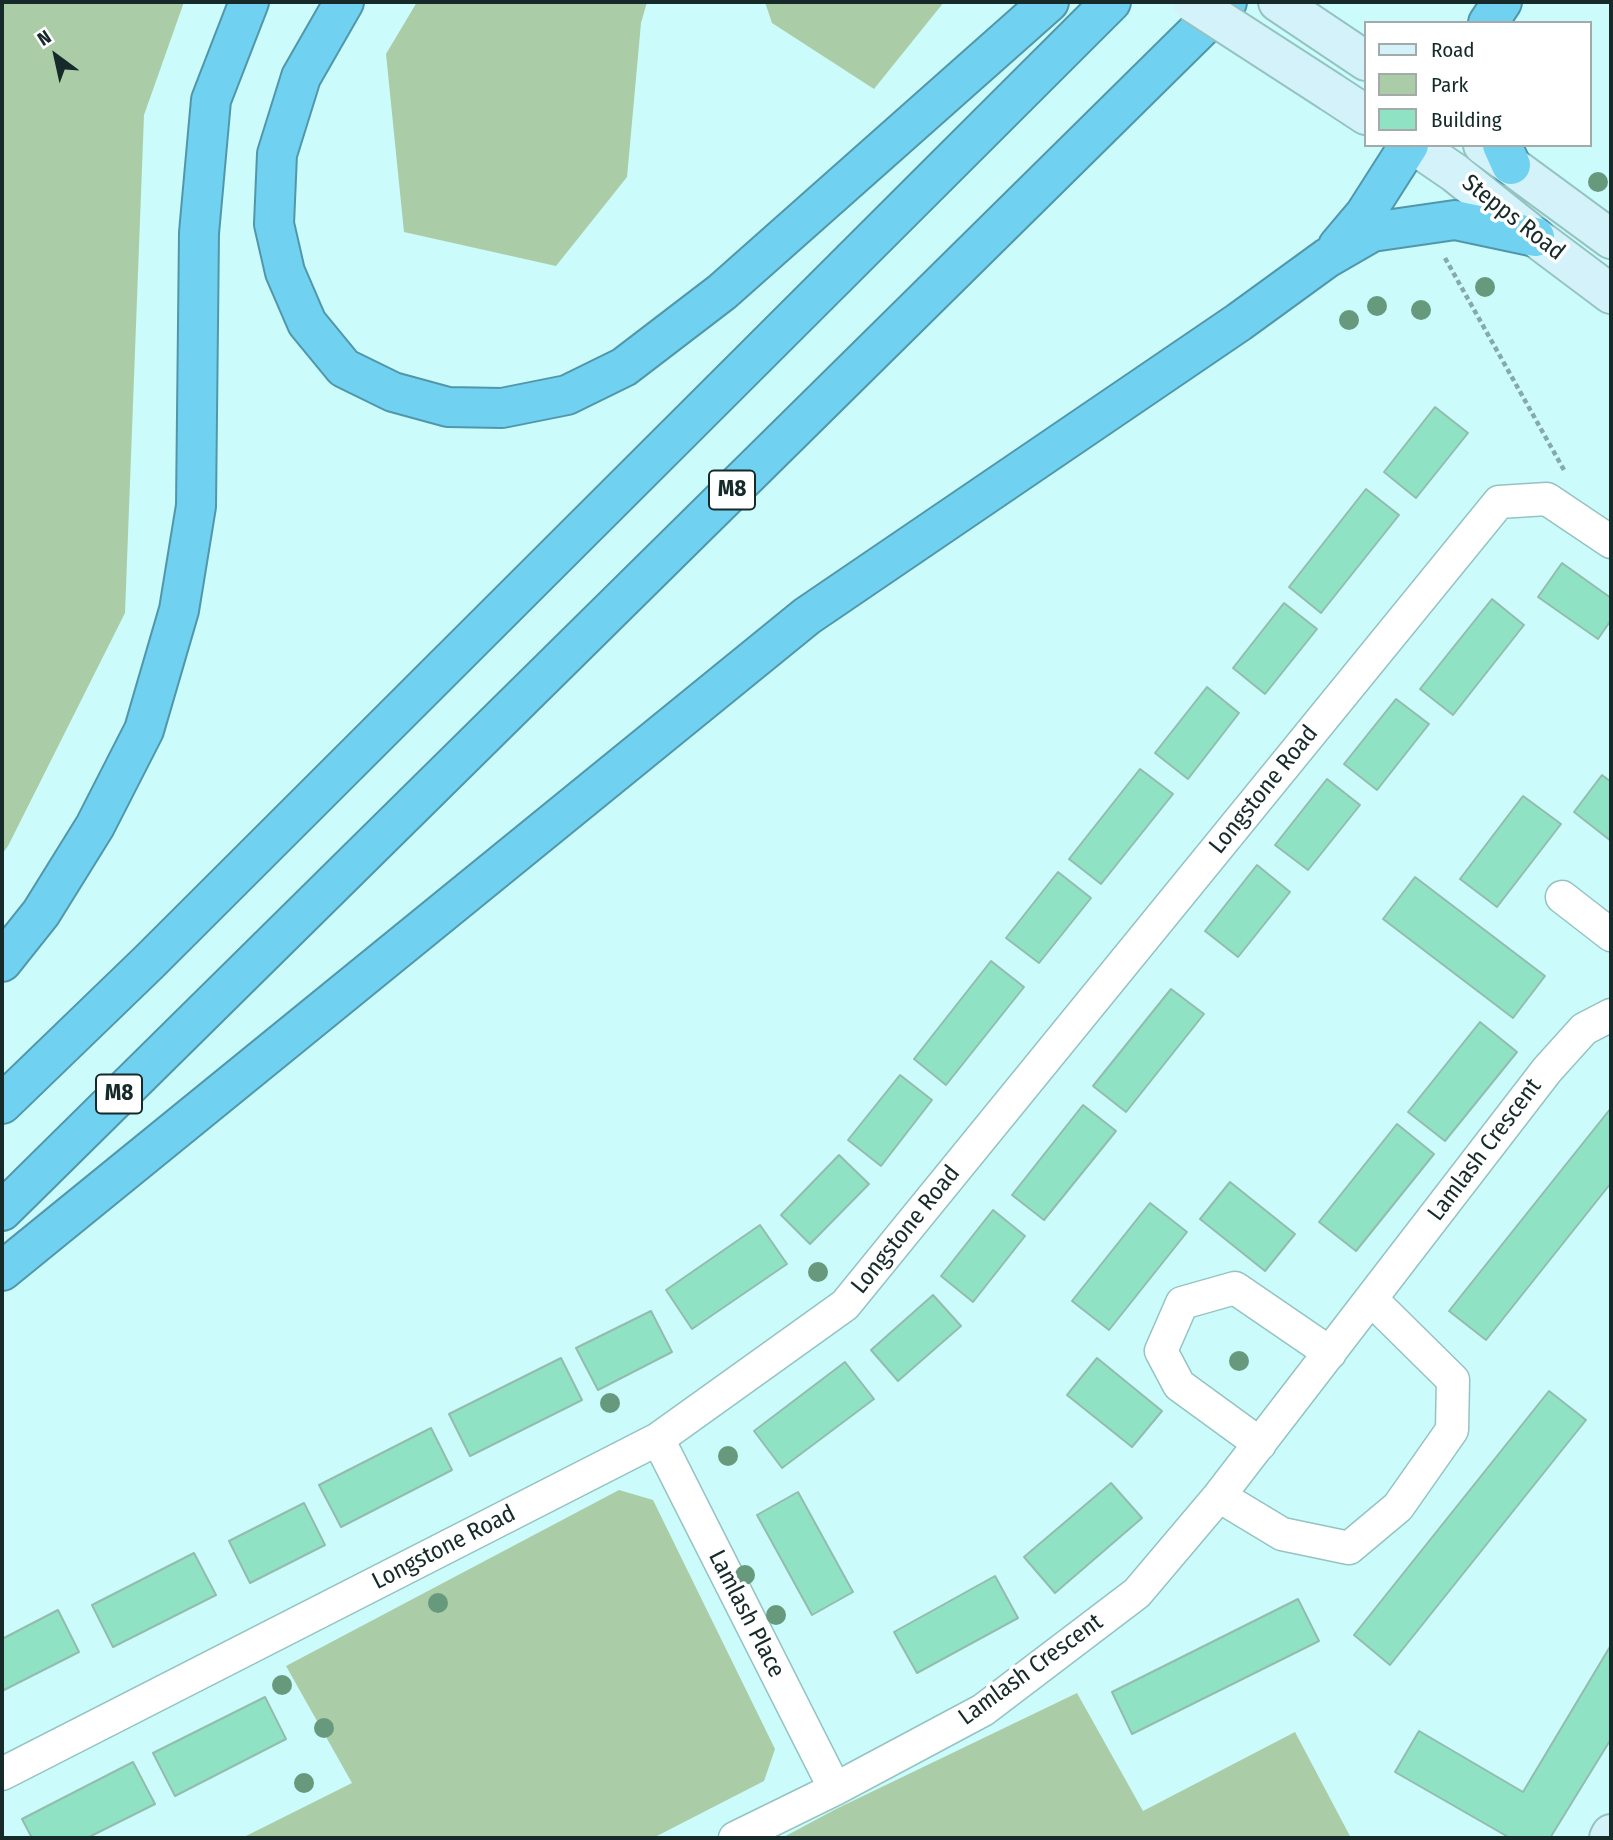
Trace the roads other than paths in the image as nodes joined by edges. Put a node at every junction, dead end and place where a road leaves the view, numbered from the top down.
1 (249, 2) edge
2 (344, 2) edge
3 (1049, 2) edge
4 (1111, 2) edge
5 (1192, 2) edge
6 (1227, 2) edge
7 (1278, 2) edge
8 (1504, 2) edge
9 (1490, 21) edge
10 (1499, 21) edge
11 (1364, 60) edge
12 (1364, 113) edge
13 (1411, 147) edge
14 (1415, 147) edge
15 (1499, 152) edge
16 (1535, 237) junction
17 (1611, 239) edge
18 (1327, 258) junction
19 (1611, 294) edge
20 (1611, 542) edge
21 (1562, 897) dead end
22 (1611, 935) edge
23 (2, 962) edge
24 (1611, 1015) edge
25 (2, 1104) edge
26 (2, 1211) edge
27 (2, 1271) edge
28 (1371, 1299) junction
29 (1330, 1353) junction
30 (658, 1439) junction
31 (1260, 1444) junction
32 (1219, 1496) junction
33 (2, 1774) edge
34 (835, 1789) junction
35 (735, 1838) edge

1 - 23 highway
2 - 3 highway
4 - 25 highway
5 - 12 main road, bridge
6 - 26 highway, M8
7 - 11 main road
8 - 9 highway
8 - 10 highway
13 - 18 highway
14 - 16 main road, Stepps Road
15 - 17 main road, Stepps Road
16 - 18 highway
16 - 19 main road, Stepps Road
18 - 27 highway
20 - 30 street, Longstone Road
21 - 22 street
24 - 28 street, Lamlash Crescent
28 - 29 street, Lamlash Crescent
28 - 32 street
29 - 31 street, Lamlash Crescent
29 - 31 street
30 - 33 street, Longstone Road
30 - 34 street, Lamlash Place
31 - 32 street, Lamlash Crescent
32 - 34 street, Lamlash Crescent
34 - 35 street, Lamlash Crescent

